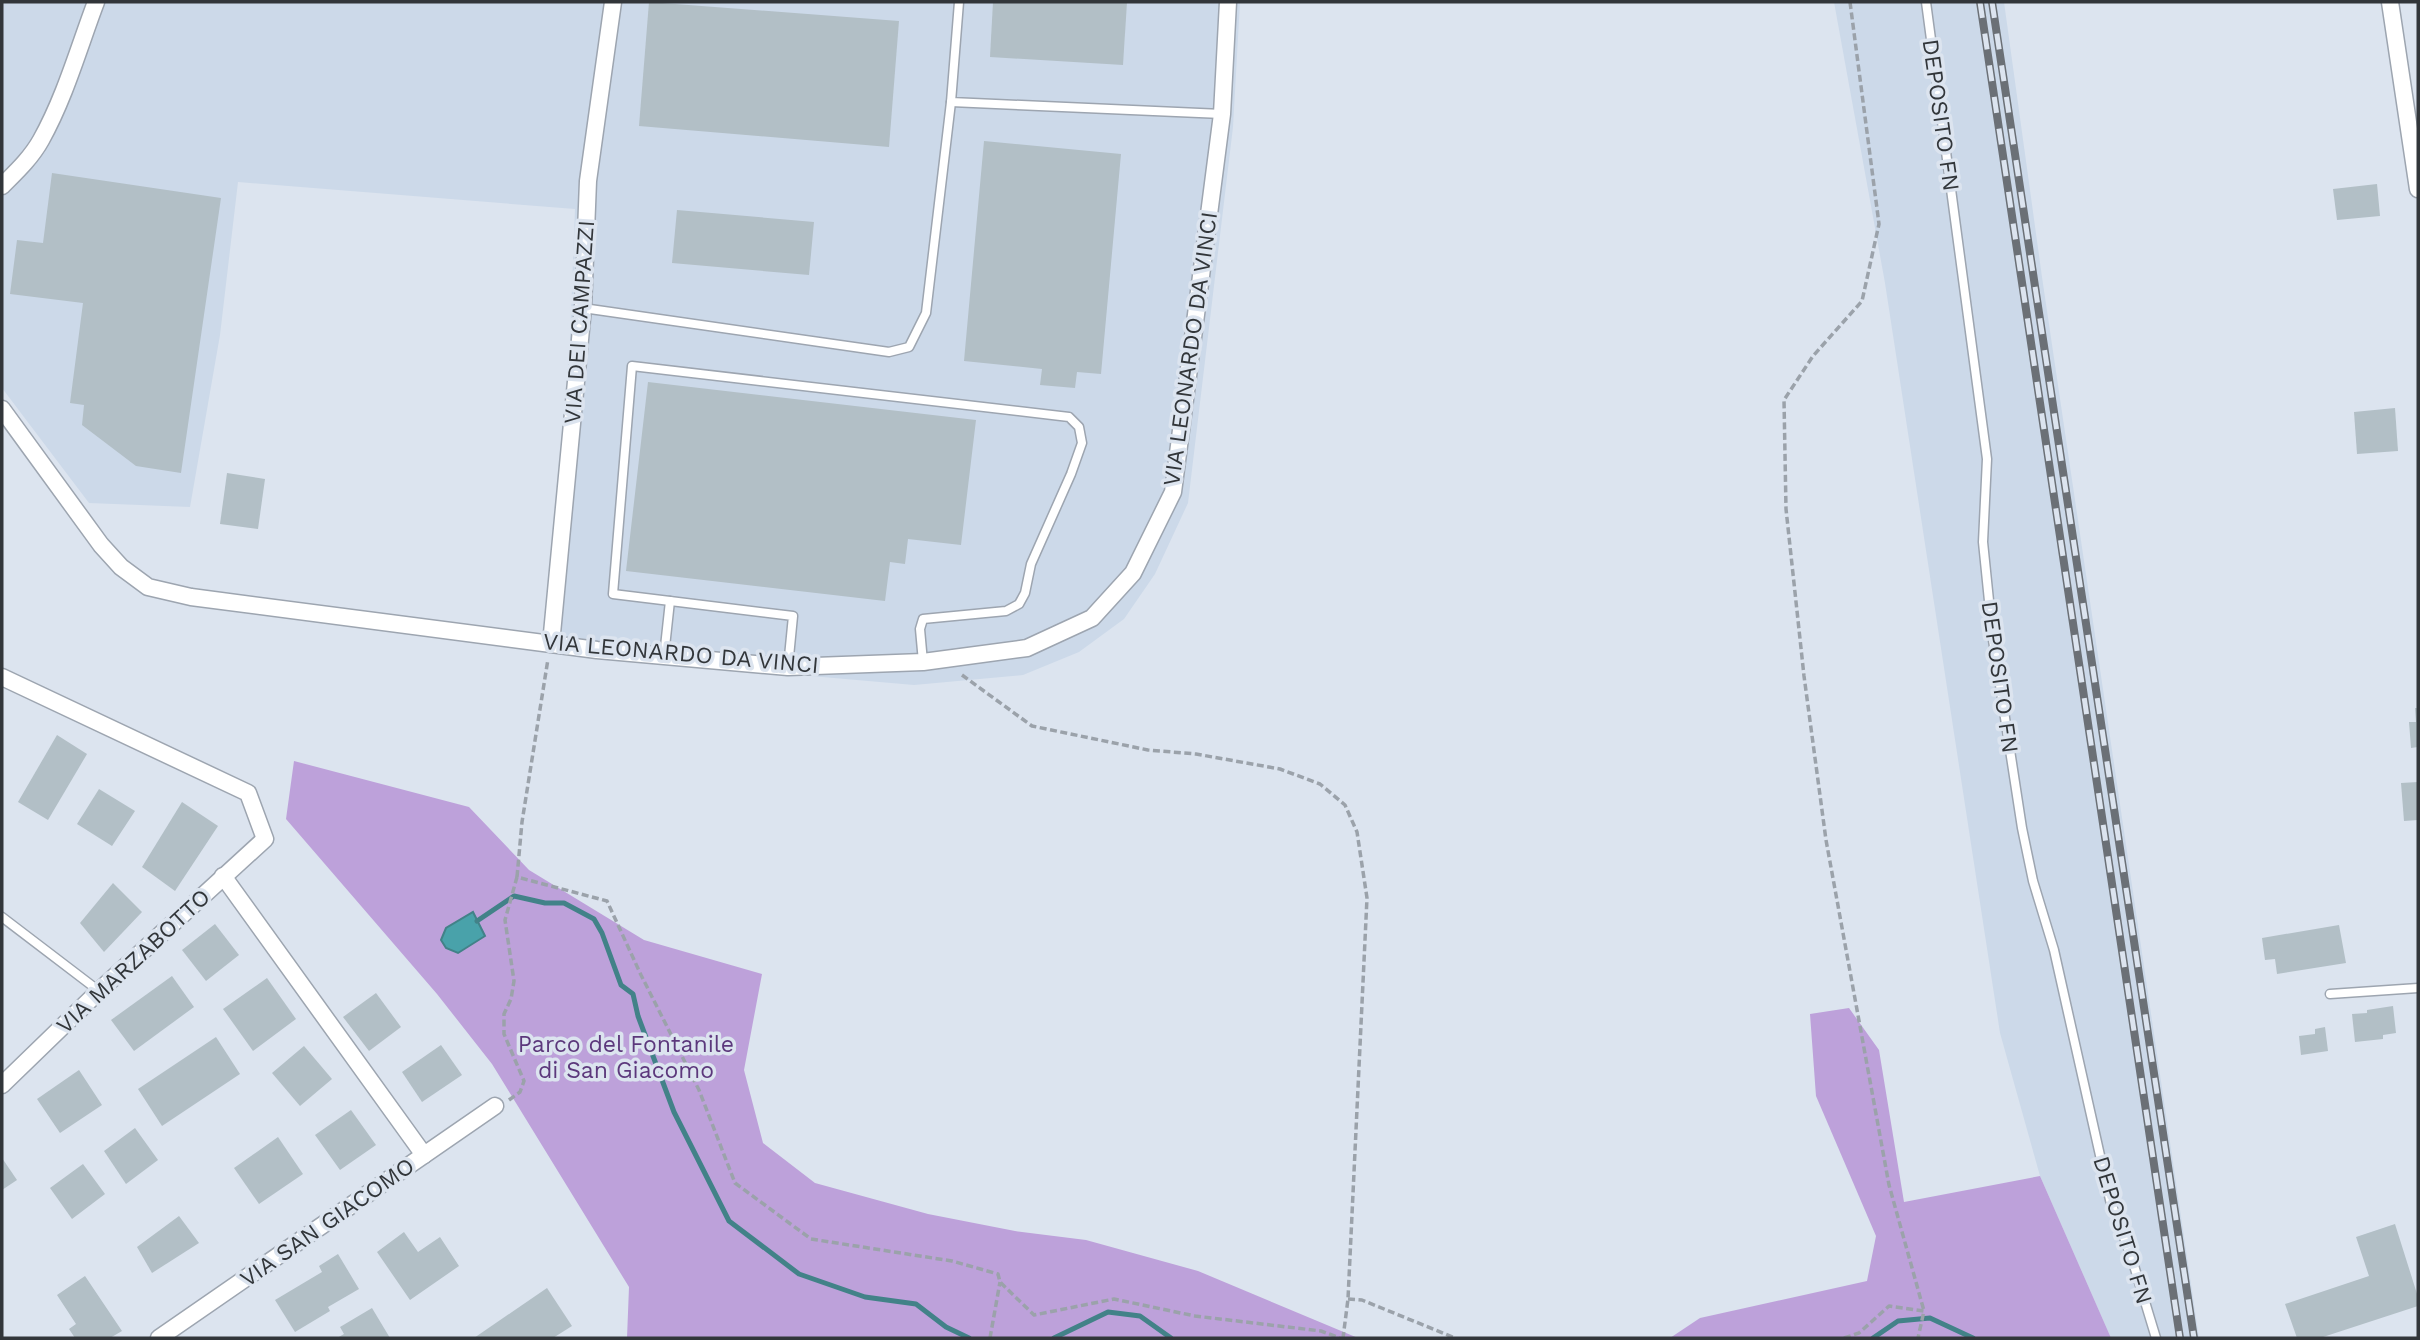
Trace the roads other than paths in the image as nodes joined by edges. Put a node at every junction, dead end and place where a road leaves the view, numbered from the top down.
1 (96, 2) edge
2 (613, 2) edge
3 (959, 2) edge
4 (1228, 2) edge
5 (1926, 2) edge
6 (2389, 2) edge
7 (951, 103) junction
8 (1222, 114) junction
9 (2, 186) edge
10 (2418, 189) edge
11 (583, 308) junction
12 (2, 409) edge
13 (670, 601) junction
14 (551, 644) junction
15 (664, 656) junction
16 (923, 662) junction
17 (788, 667) junction
18 (2, 677) edge
19 (223, 876) junction
20 (2, 917) edge
21 (2418, 988) edge
22 (99, 991) junction
23 (2330, 994) dead end
24 (5, 1077) edge
25 (495, 1105) road end
26 (424, 1155) junction
27 (162, 1337) edge
28 (2156, 1338) edge

1 - 9 street
2 - 11 street, VIA DEI CAMPAZZI
3 - 7 lane
4 - 8 street, VIA LEONARDO DA VINCI
5 - 28 lane, DEPOSITO FN
6 - 10 street
7 - 8 lane
7 - 11 lane
8 - 16 street, VIA LEONARDO DA VINCI
11 - 14 street, VIA DEI CAMPAZZI
12 - 14 street, VIA LEONARDO DA VINCI
13 - 15 lane
13 - 16 lane
13 - 17 lane
14 - 15 street, VIA LEONARDO DA VINCI
15 - 17 street, VIA LEONARDO DA VINCI
16 - 17 street, VIA LEONARDO DA VINCI
18 - 19 street, VIA MARZABOTTO
19 - 22 street, VIA MARZABOTTO
19 - 26 street
20 - 22 lane
21 - 23 lane
22 - 24 street, VIA MARZABOTTO
25 - 26 street, VIA SAN GIACOMO
26 - 27 street, VIA SAN GIACOMO

